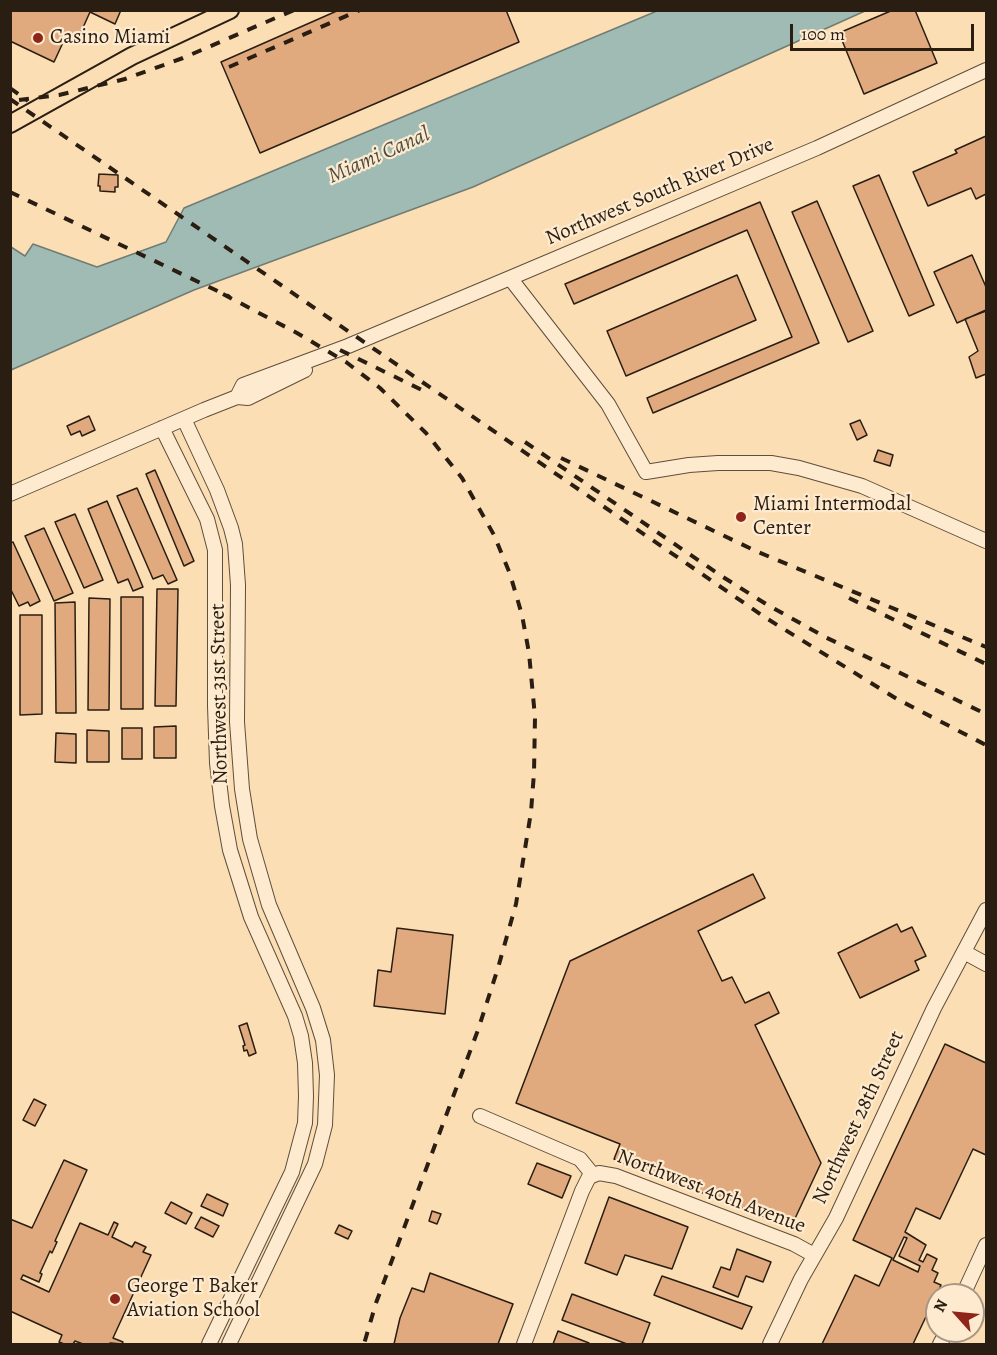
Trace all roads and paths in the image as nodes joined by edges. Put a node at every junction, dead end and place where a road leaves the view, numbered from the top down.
1 (230, 10) edge
2 (987, 70) edge
3 (10, 124) edge
4 (510, 279) junction
5 (184, 418) junction
6 (162, 428) junction
7 (10, 494) edge
8 (987, 541) edge
9 (216, 613) junction
10 (238, 613) junction
11 (987, 910) edge
12 (964, 952) junction
13 (987, 964) edge
14 (480, 1116) dead end
15 (591, 1176) junction
16 (987, 1245) edge
17 (814, 1255) junction
18 (969, 1283) edge
19 (209, 1344) edge
20 (229, 1344) edge
21 (524, 1344) edge
22 (770, 1344) edge

1 - 3 main road
2 - 4 street, Northwest South River Drive
4 - 5 street, Northwest South River Drive
4 - 8 street
5 - 6 street, Northwest South River Drive
5 - 10 street, Northwest 31st Street
6 - 7 street, Northwest South River Drive
6 - 9 street, Northwest 31st Street
9 - 10 street
9 - 19 street, Northwest 31st Street
10 - 20 street, Northwest 31st Street
11 - 12 street, Northwest 28th Street
12 - 13 street
12 - 17 street, Northwest 28th Street
14 - 15 street, Northwest 40th Avenue
15 - 17 street, Northwest 40th Avenue
15 - 21 street
16 - 18 street
17 - 22 street, Northwest 28th Street

